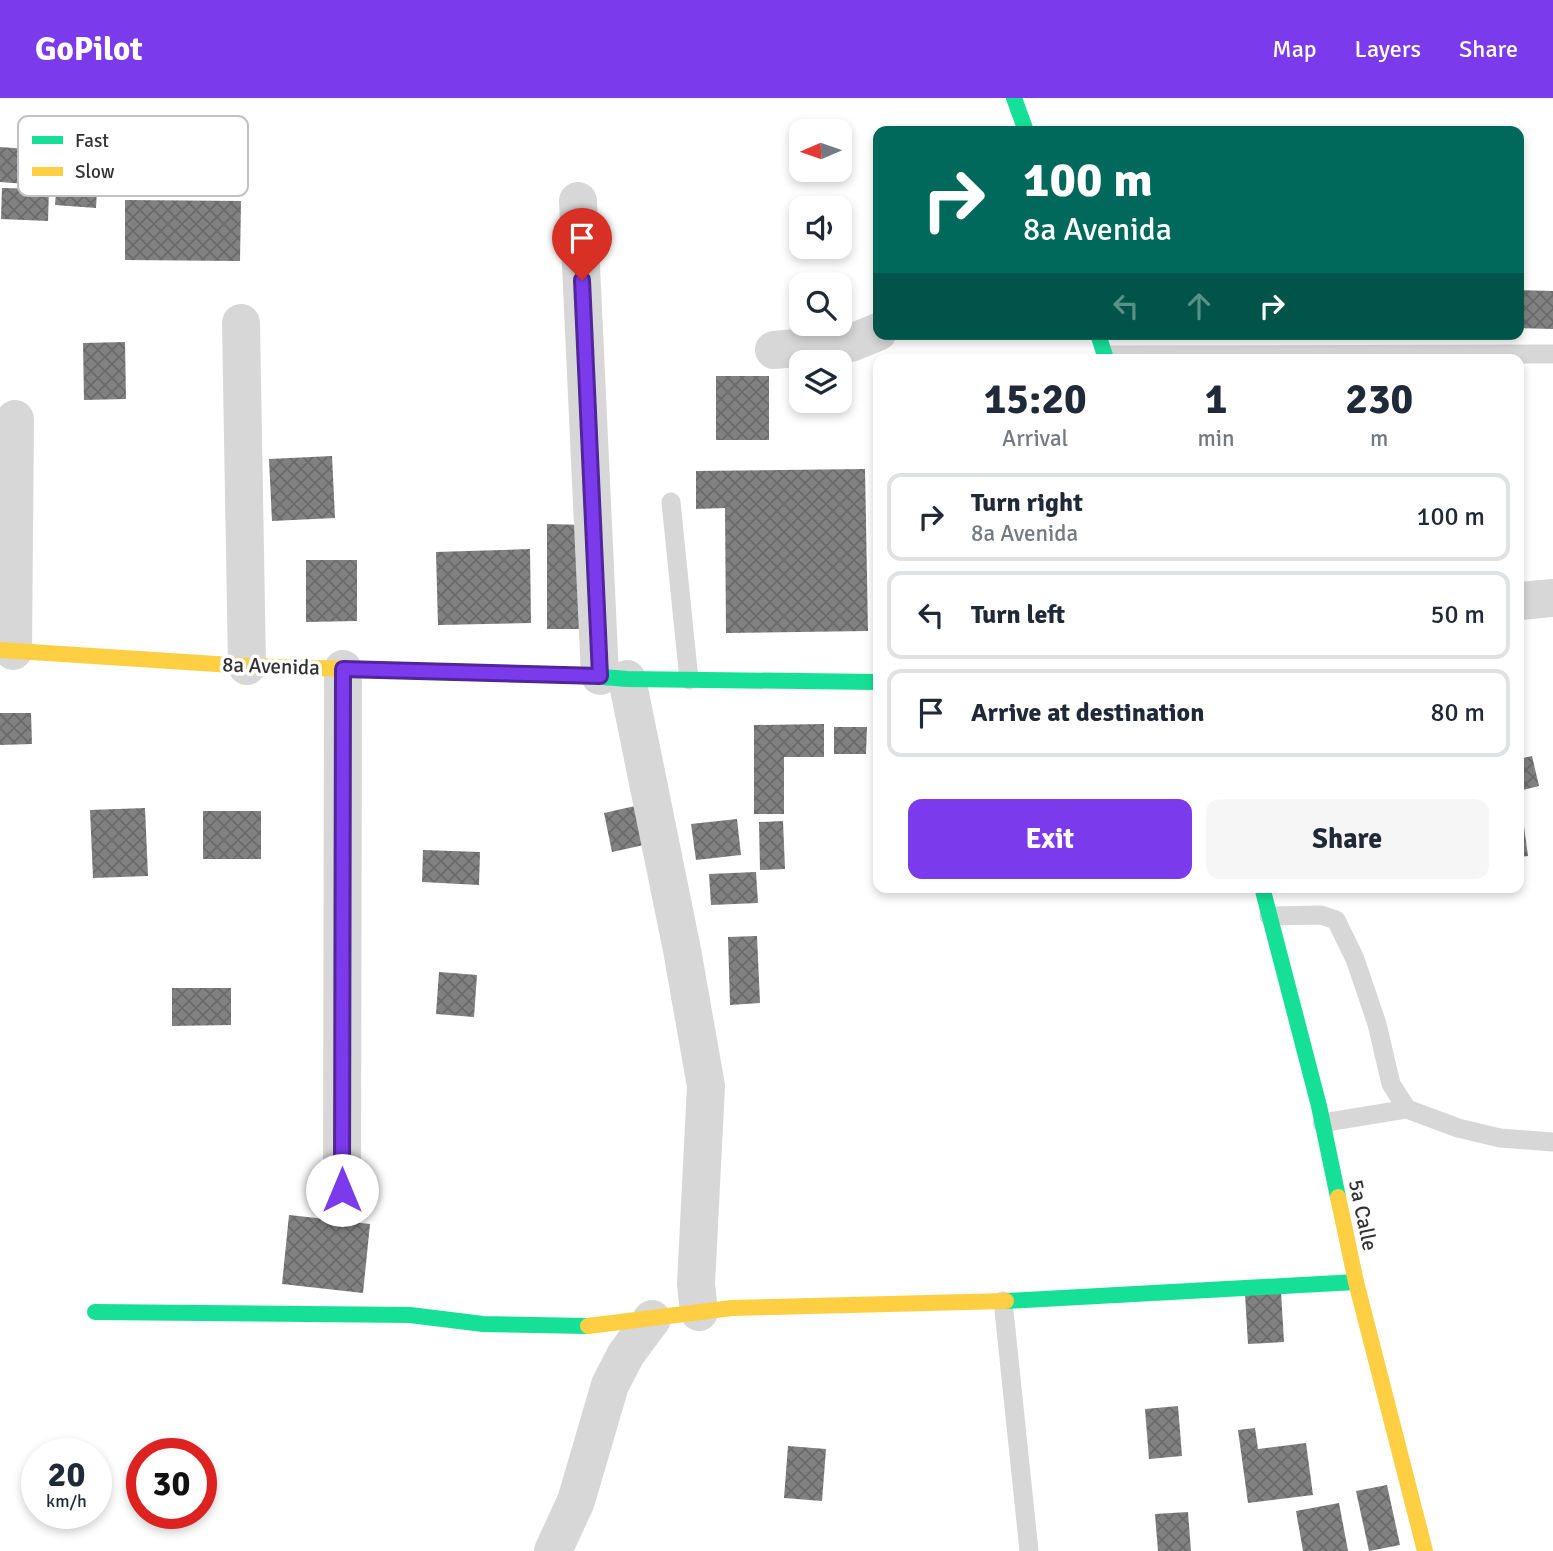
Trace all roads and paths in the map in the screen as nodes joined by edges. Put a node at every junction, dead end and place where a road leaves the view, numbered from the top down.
1 (1014, 98) edge
2 (1024, 126) edge
3 (578, 201) dead end
4 (242, 323) dead end
5 (873, 334) edge
6 (774, 350) dead end
7 (1524, 354) edge
8 (1553, 354) edge
9 (15, 419) dead end
10 (671, 502) dead end
11 (1553, 597) edge
12 (1524, 600) edge
13 (6, 650) edge
14 (247, 666) junction
15 (343, 669) junction
16 (613, 678) junction
17 (688, 680) junction
18 (873, 682) edge
19 (1263, 893) edge
20 (1269, 916) junction
21 (1407, 1110) junction
22 (1322, 1123) junction
23 (1553, 1142) edge
24 (342, 1190) dead end
25 (1356, 1282) junction
26 (1003, 1301) junction
27 (95, 1312) dead end
28 (699, 1312) junction
29 (652, 1319) junction
30 (553, 1551) edge
31 (1029, 1551) edge
32 (1425, 1551) edge

1 - 2 street
3 - 16 street
4 - 14 street
5 - 6 street
7 - 8 lane
9 - 13 street
10 - 17 lane
11 - 12 street
13 - 14 street, 8a Avenida
14 - 15 street, 8a Avenida
15 - 16 street, 8a Avenida
15 - 24 street
16 - 17 street, 8a Avenida
16 - 28 street
17 - 18 street, 8a Avenida
19 - 20 street, 5a Calle
20 - 21 lane
20 - 22 street, 5a Calle
21 - 22 lane
21 - 23 lane
22 - 25 street, 5a Calle
25 - 26 street
25 - 32 street, 5a Calle
26 - 28 street
26 - 31 lane
27 - 29 street
28 - 29 street
29 - 30 street

